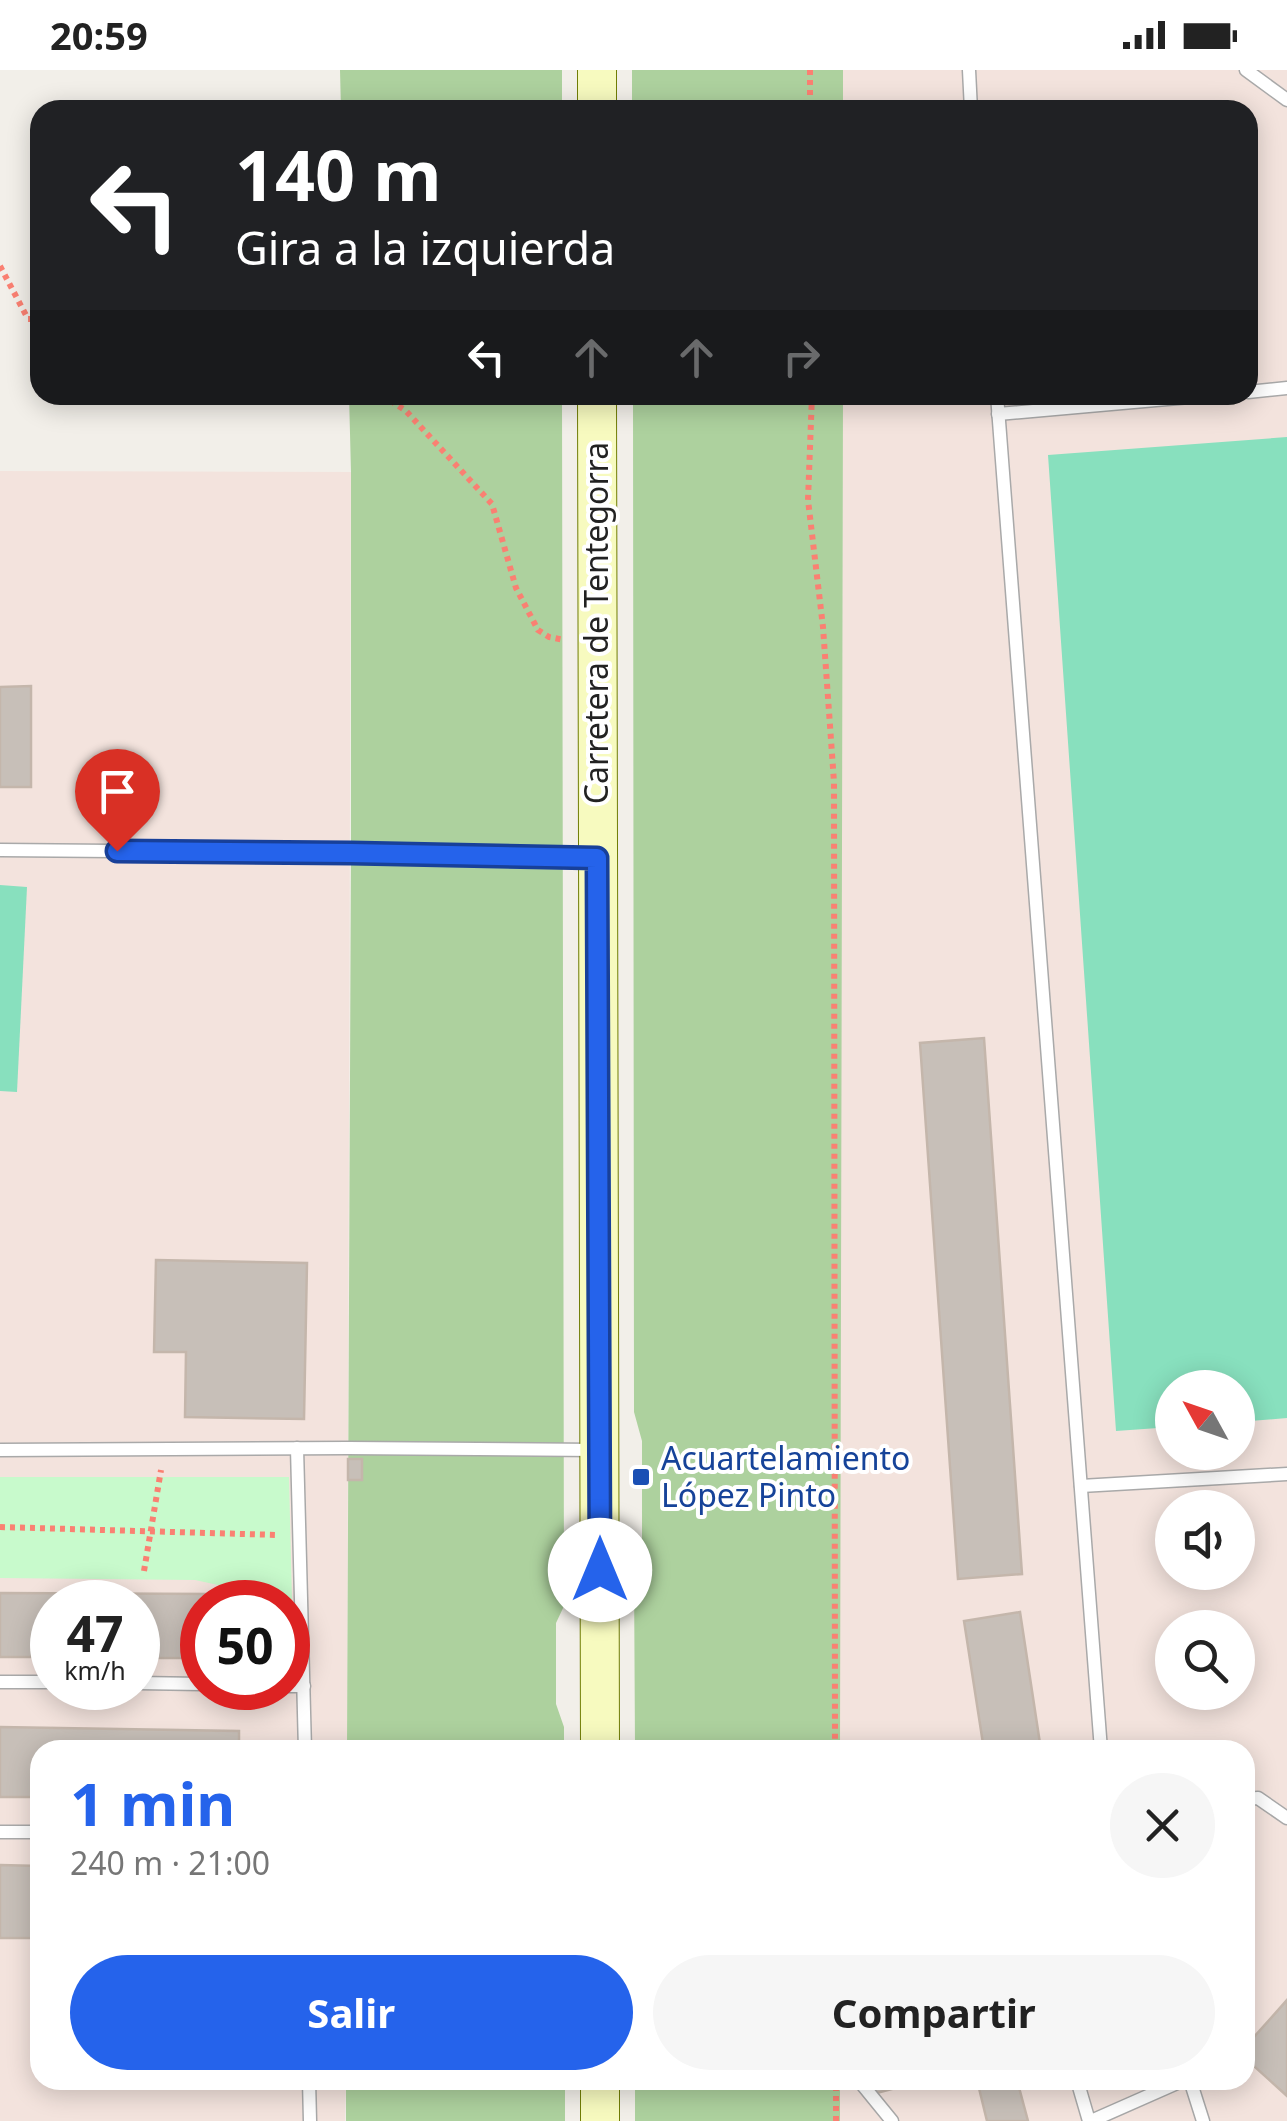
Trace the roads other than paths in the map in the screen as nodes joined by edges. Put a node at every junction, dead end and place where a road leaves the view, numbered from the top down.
1 (597, 70) edge
2 (969, 70) edge
3 (1246, 70) edge
4 (597, 100) edge
5 (970, 100) edge
6 (1287, 100) edge
7 (1287, 388) edge
8 (1258, 391) edge
9 (597, 405) edge
10 (997, 405) edge
11 (1099, 405) edge
12 (998, 414) junction
13 (0, 850) edge
14 (597, 858) junction
15 (296, 1448) junction
16 (0, 1450) edge
17 (599, 1450) junction
18 (1287, 1474) edge
19 (1081, 1486) junction
20 (300, 1580) edge
21 (0, 1682) edge
22 (30, 1682) edge
23 (304, 1710) edge
24 (305, 1740) edge
25 (600, 1740) edge
26 (1100, 1740) edge
27 (1255, 1798) edge
28 (1287, 1818) edge
29 (0, 1832) edge
30 (30, 1832) edge
31 (310, 2090) edge
32 (600, 2090) edge
33 (867, 2090) edge
34 (1080, 2090) edge
35 (1163, 2090) edge
36 (1191, 2090) edge
37 (310, 2121) edge
38 (600, 2121) edge
39 (892, 2121) edge
40 (1090, 2121) edge
41 (1202, 2121) edge

1 - 4 main road
2 - 5 lane
3 - 6 lane
7 - 8 lane
9 - 14 main road, Carretera de Tentegorra
10 - 12 lane
11 - 12 lane
12 - 19 lane
13 - 14 lane
14 - 17 main road, Carretera de Tentegorra
15 - 16 lane
15 - 17 lane
15 - 20 lane
17 - 25 main road, Carretera de Tentegorra
18 - 19 lane
19 - 26 lane
21 - 22 lane
23 - 24 lane
27 - 28 lane
29 - 30 lane
31 - 37 lane
32 - 38 main road
33 - 39 lane
34 - 40 lane
35 - 40 lane
36 - 41 lane

